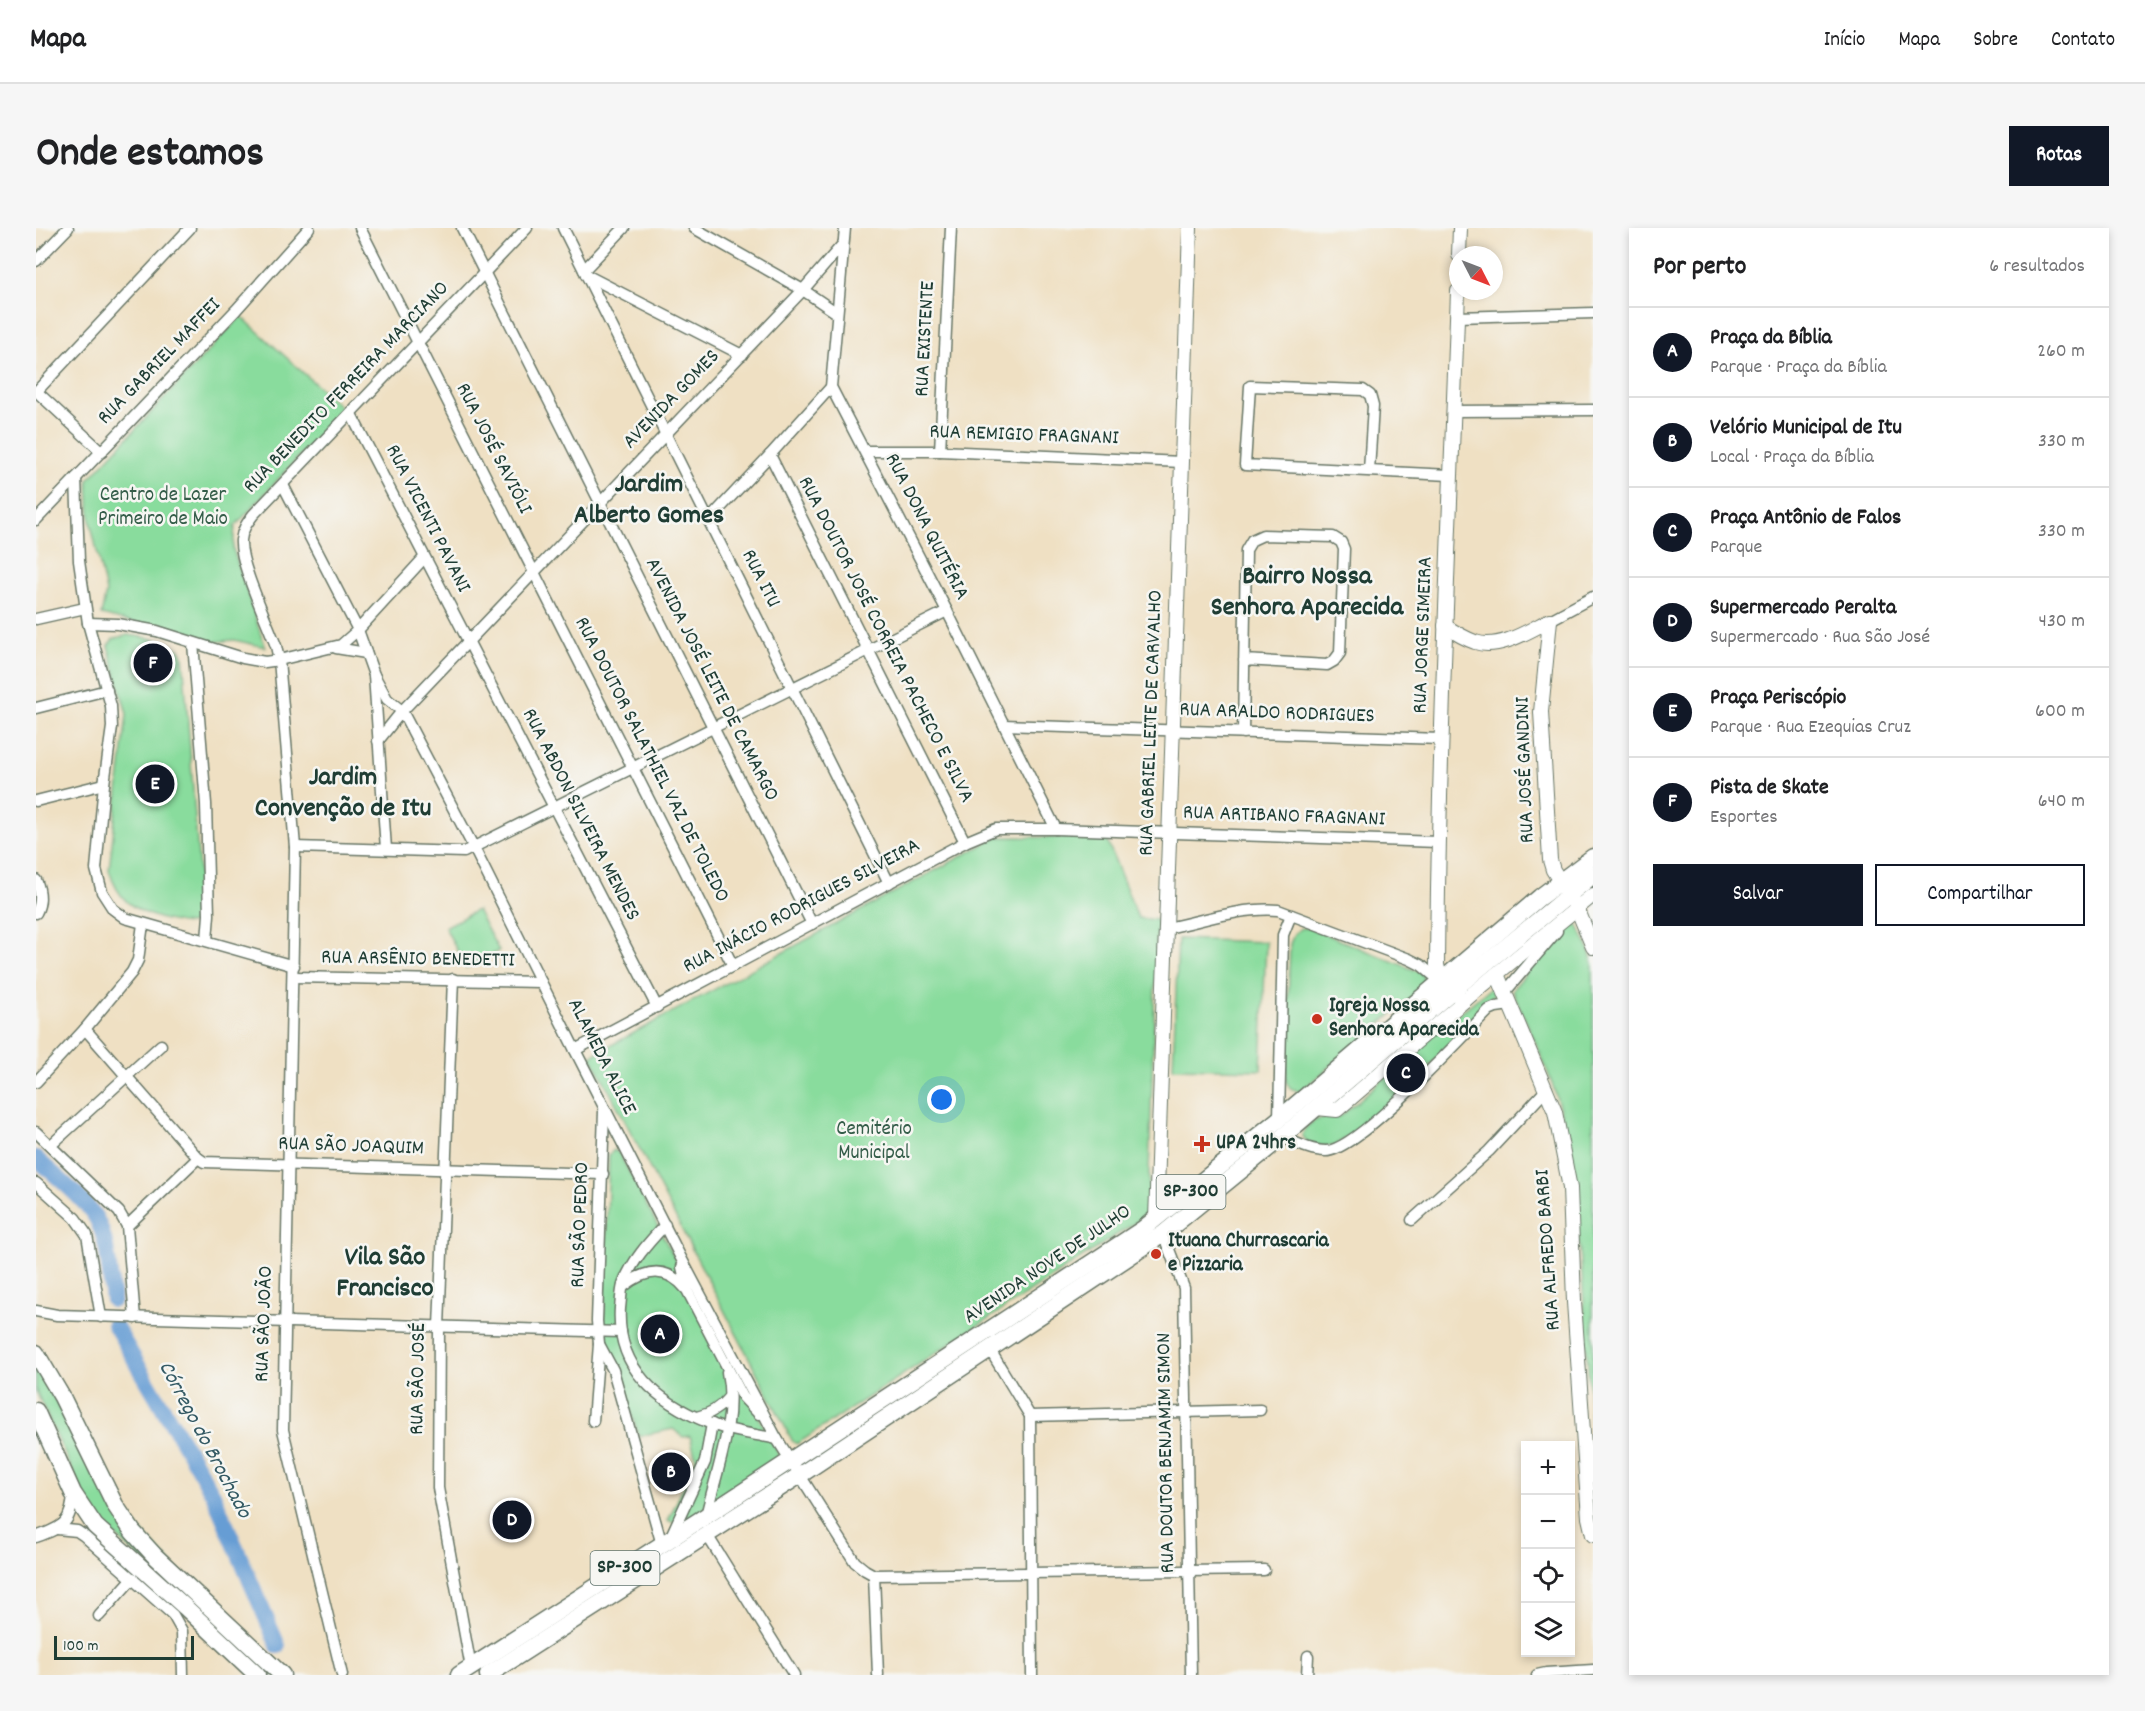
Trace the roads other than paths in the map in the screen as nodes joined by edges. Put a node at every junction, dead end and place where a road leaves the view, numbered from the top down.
1 (68, 228) edge
2 (190, 228) edge
3 (360, 228) edge
4 (462, 228) edge
5 (527, 228) edge
6 (563, 228) edge
7 (624, 228) edge
8 (694, 228) edge
9 (845, 228) edge
10 (951, 228) edge
11 (1190, 228) edge
12 (1460, 228) edge
13 (306, 229) edge
14 (843, 244) junction
15 (1459, 246) edge
16 (36, 261) edge
17 (484, 272) junction
18 (585, 272) junction
19 (804, 290) junction
20 (1458, 300) edge
21 (837, 313) junction
22 (1593, 313) edge
23 (1457, 317) junction
24 (417, 343) junction
25 (742, 355) junction
26 (831, 387) junction
27 (36, 392) edge
28 (1593, 410) edge
29 (1454, 411) junction
30 (351, 414) junction
31 (665, 435) junction
32 (864, 451) junction
33 (940, 451) junction
34 (102, 452) junction
35 (771, 456) junction
36 (1182, 462) junction
37 (1370, 471) junction
38 (1450, 475) junction
39 (76, 478) junction
40 (283, 485) junction
41 (600, 504) junction
42 (36, 520) edge
43 (709, 520) junction
44 (424, 558) junction
45 (534, 573) junction
46 (1593, 597) edge
47 (85, 608) junction
48 (946, 610) junction
49 (36, 619) edge
50 (1550, 620) junction
51 (88, 623) junction
52 (1445, 626) junction
53 (358, 630) junction
54 (468, 641) junction
55 (192, 643) junction
56 (336, 648) junction
57 (868, 649) junction
58 (366, 653) junction
59 (279, 660) junction
60 (1244, 660) junction
61 (374, 675) junction
62 (793, 687) junction
63 (108, 690) junction
64 (36, 708) edge
65 (402, 711) junction
66 (1004, 725) junction
67 (713, 727) junction
68 (1173, 730) junction
69 (1243, 733) junction
70 (378, 735) junction
71 (1441, 739) junction
72 (634, 768) junction
73 (104, 784) junction
74 (36, 801) edge
75 (555, 806) junction
76 (1056, 829) junction
77 (1170, 832) junction
78 (965, 842) junction
79 (1438, 842) junction
80 (295, 847) junction
81 (474, 848) junction
82 (386, 849) junction
83 (1593, 857) edge
84 (1593, 875) edge
85 (36, 880) edge
86 (889, 883) junction
87 (1568, 894) junction
88 (1593, 895) edge
89 (36, 914) edge
90 (1291, 915) junction
91 (143, 924) junction
92 (812, 924) junction
93 (1167, 928) junction
94 (207, 940) junction
95 (1593, 947) edge
96 (733, 966) junction
97 (294, 971) junction
98 (1497, 974) junction
99 (453, 979) junction
100 (541, 982) junction
101 (1452, 991) junction
102 (1508, 999) junction
103 (657, 1007) junction
104 (86, 1029) junction
105 (161, 1045) dead end
106 (575, 1050) junction
107 (127, 1076) junction
108 (36, 1082) edge
109 (1546, 1089) junction
110 (604, 1108) junction
111 (1279, 1119) junction
112 (36, 1132) edge
113 (1282, 1137) junction
114 (51, 1145) junction
115 (198, 1158) junction
116 (289, 1164) junction
117 (446, 1169) junction
118 (603, 1174) junction
119 (36, 1183) edge
120 (1412, 1220) dead end
121 (665, 1225) junction
122 (127, 1226) junction
123 (1160, 1226) junction
124 (681, 1257) junction
125 (622, 1287) junction
126 (688, 1292) junction
127 (36, 1311) edge
128 (102, 1317) junction
129 (135, 1318) junction
130 (284, 1324) junction
131 (439, 1328) junction
132 (597, 1331) junction
133 (621, 1332) junction
134 (599, 1344) junction
135 (990, 1350) junction
136 (36, 1353) edge
137 (725, 1363) junction
138 (729, 1397) junction
139 (1260, 1410) dead end
140 (36, 1411) edge
141 (1186, 1412) junction
142 (1030, 1416) junction
143 (696, 1417) junction
144 (593, 1421) dead end
145 (712, 1424) junction
146 (770, 1426) junction
147 (728, 1428) junction
148 (777, 1439) junction
149 (795, 1467) junction
150 (697, 1482) junction
151 (712, 1491) junction
152 (74, 1492) junction
153 (706, 1516) junction
154 (57, 1529) junction
155 (707, 1535) junction
156 (1593, 1535) edge
157 (36, 1537) edge
158 (668, 1547) junction
159 (1189, 1570) junction
160 (1264, 1570) dead end
161 (1031, 1572) junction
162 (874, 1575) junction
163 (133, 1578) junction
164 (99, 1616) dead end
165 (1308, 1656) dead end
166 (1593, 1671) edge
167 (466, 1673) edge
168 (183, 1675) edge
169 (257, 1675) edge
170 (282, 1675) edge
171 (342, 1675) edge
172 (488, 1675) edge
173 (794, 1675) edge
174 (878, 1675) edge
175 (1032, 1675) edge
176 (1191, 1675) edge
177 (1307, 1675) edge
178 (1537, 1675) edge

1 - 16 street
2 - 27 street
3 - 24 street, RUA JOSÉ SAVIÓLI
4 - 17 street, AVENIDA JOSÉ LEITE DE CAMARGO
5 - 17 street, RUA BENEDITO FERREIRA MARCIANO
6 - 18 street, RUA ITU
7 - 18 street
8 - 19 street
9 - 14 street
10 - 33 street, RUA EXISTENTE
11 - 36 street, RUA GABRIEL LEITE DE CARVALHO
12 - 15 street
13 - 34 street, RUA GABRIEL MAFFEI
14 - 19 street, AVENIDA GOMES
14 - 21 street
17 - 24 street, RUA BENEDITO FERREIRA MARCIANO
17 - 41 street, AVENIDA JOSÉ LEITE DE CAMARGO
18 - 25 street
18 - 31 street, RUA ITU
19 - 21 street
19 - 25 street, AVENIDA GOMES
20 - 23 street, RUA JORGE SIMEIRA
21 - 26 street
22 - 23 street
23 - 29 street, RUA JORGE SIMEIRA
24 - 30 street, RUA BENEDITO FERREIRA MARCIANO
24 - 45 street, RUA JOSÉ SAVIÓLI
25 - 31 street, AVENIDA GOMES
26 - 32 street, RUA DONA QUITÉRIA
26 - 35 street
27 - 34 street
28 - 29 street
29 - 38 street, RUA JORGE SIMEIRA
30 - 40 street, RUA BENEDITO FERREIRA MARCIANO
30 - 44 street, RUA VICENTI PAVANI
31 - 41 street, AVENIDA GOMES
31 - 43 street, RUA ITU
32 - 33 street, RUA REMIGIO FRAGNANI
32 - 48 street, RUA DONA QUITÉRIA
33 - 36 street, RUA REMIGIO FRAGNANI
34 - 39 street, RUA GABRIEL MAFFEI
35 - 43 street
35 - 57 street, RUA DOUTOR JOSÉ CORREIA PACHECO E SILVA
36 - 68 street, RUA GABRIEL LEITE DE CARVALHO
37 - 37 street
37 - 38 street
38 - 52 street, RUA JORGE SIMEIRA
39 - 42 street, RUA GABRIEL MAFFEI
39 - 47 street
40 - 53 street
40 - 59 street, RUA BENEDITO FERREIRA MARCIANO
41 - 45 street, AVENIDA GOMES
41 - 67 street, AVENIDA JOSÉ LEITE DE CAMARGO
43 - 62 street, RUA ITU
44 - 53 street
44 - 54 street, RUA VICENTI PAVANI
45 - 54 street, AVENIDA GOMES
45 - 72 street, RUA DOUTOR SALATHIEL VAZ DE TOLEDO
46 - 50 street
47 - 49 street
47 - 51 street
48 - 57 street
48 - 66 street, RUA DONA QUITÉRIA
50 - 52 street
50 - 87 street, RUA JOSÉ GANDINI
51 - 55 street
51 - 63 street
52 - 71 street, RUA JORGE SIMEIRA
53 - 56 street
53 - 58 street
54 - 65 street, AVENIDA GOMES
54 - 75 street, RUA ABDON SILVEIRA MENDES
55 - 59 street
55 - 94 street
56 - 58 street
56 - 59 street
57 - 62 street
57 - 78 street, RUA DOUTOR JOSÉ CORREIA PACHECO E SILVA
58 - 61 street
59 - 80 street, RUA BENEDITO FERREIRA MARCIANO
60 - 60 street
60 - 69 street
61 - 65 street, ALAMEDA ALICE
61 - 70 street
62 - 67 street
62 - 86 street, RUA ITU
63 - 64 street
63 - 73 street
65 - 70 street, AVENIDA GOMES
65 - 81 street, ALAMEDA ALICE
66 - 68 street, RUA ARALDO RODRIGUES
66 - 76 street, RUA DONA QUITÉRIA
67 - 72 street
67 - 92 street, AVENIDA JOSÉ LEITE DE CAMARGO
68 - 69 street, RUA ARALDO RODRIGUES
68 - 77 street, RUA GABRIEL LEITE DE CARVALHO
69 - 71 street, RUA ARALDO RODRIGUES
70 - 82 street
71 - 79 street, RUA JORGE SIMEIRA
72 - 75 street
72 - 96 street, RUA DOUTOR SALATHIEL VAZ DE TOLEDO
73 - 74 street
73 - 91 street, RUA ARSÊNIO BENEDETTI
75 - 81 street
75 - 103 street, RUA ABDON SILVEIRA MENDES
76 - 77 street, RUA ARTIBANO FRAGNANI
76 - 78 street, RUA INÁCIO RODRIGUES SILVEIRA
77 - 79 street, RUA ARTIBANO FRAGNANI
77 - 93 street, RUA GABRIEL LEITE DE CARVALHO
78 - 86 street, RUA INÁCIO RODRIGUES SILVEIRA
79 - 101 street, RUA JORGE SIMEIRA
80 - 82 street
80 - 97 street, RUA SÃO JOÃO
81 - 82 street
81 - 100 street, ALAMEDA ALICE
83 - 87 main road, AVENIDA NOVE DE JULHO / SP-300
84 - 87 main road, AVENIDA NOVE DE JULHO / SP-300
85 - 89 street
86 - 92 street, RUA INÁCIO RODRIGUES SILVEIRA
87 - 88 street
87 - 95 street, RUA JOSÉ GANDINI
87 - 98 street
87 - 101 main road, AVENIDA NOVE DE JULHO / SP-300
87 - 102 street
90 - 93 street
90 - 101 street
90 - 111 street
91 - 94 street, RUA ARSÊNIO BENEDETTI
91 - 104 street
92 - 96 street, RUA INÁCIO RODRIGUES SILVEIRA
93 - 123 street, RUA GABRIEL LEITE DE CARVALHO
94 - 97 street, RUA ARSÊNIO BENEDETTI
96 - 103 street, RUA INÁCIO RODRIGUES SILVEIRA
97 - 99 street, RUA ARSÊNIO BENEDETTI
97 - 116 street, RUA SÃO JOÃO
98 - 101 street
98 - 102 street, RUA ALFREDO BARBI
99 - 100 street, RUA ARSÊNIO BENEDETTI
99 - 117 street, RUA SÃO JOSÉ
100 - 106 street, ALAMEDA ALICE
101 - 111 main road, AVENIDA NOVE DE JULHO / SP-300
101 - 113 main road, AVENIDA NOVE DE JULHO / SP-300
102 - 109 street, RUA ALFREDO BARBI
102 - 113 street
103 - 106 street, RUA INÁCIO RODRIGUES SILVEIRA
104 - 107 street
104 - 108 street
105 - 107 street
106 - 110 street, ALAMEDA ALICE
107 - 114 street
107 - 115 street
109 - 120 street
109 - 156 street, RUA ALFREDO BARBI
110 - 118 street, RUA SÃO PEDRO
110 - 121 street, ALAMEDA ALICE
111 - 123 main road, AVENIDA NOVE DE JULHO / SP-300
112 - 114 street
113 - 123 main road, AVENIDA NOVE DE JULHO / SP-300
114 - 122 street
115 - 116 street, RUA SÃO JOAQUIM
115 - 122 street
116 - 117 street, RUA SÃO JOAQUIM
116 - 130 street, RUA SÃO JOÃO
117 - 118 street, RUA SÃO JOAQUIM
117 - 131 street, RUA SÃO JOSÉ
118 - 132 street, RUA SÃO PEDRO
119 - 128 street
121 - 124 street, ALAMEDA ALICE
121 - 125 street
122 - 129 street
123 - 135 main road, AVENIDA NOVE DE JULHO / SP-300
123 - 141 street, RUA DOUTOR BENJAMIM SIMON
123 - 149 main road, AVENIDA NOVE DE JULHO / SP-300
124 - 126 street
124 - 146 street, ALAMEDA ALICE
125 - 126 street
125 - 133 street
126 - 137 street
127 - 128 street
128 - 129 street
129 - 130 street
130 - 131 street
130 - 171 street, RUA SÃO JOÃO
131 - 132 street
131 - 167 street, RUA SÃO JOSÉ
132 - 133 street
132 - 134 street, RUA SÃO PEDRO
133 - 143 street
134 - 144 street, RUA SÃO PEDRO
134 - 158 street, RUA SÃO PEDRO
135 - 142 street
135 - 149 main road, AVENIDA NOVE DE JULHO / SP-300
136 - 170 main road
137 - 138 street
137 - 146 street
138 - 143 street
138 - 147 street
139 - 141 street
140 - 152 main road
141 - 142 street
141 - 159 street, RUA DOUTOR BENJAMIM SIMON
142 - 161 street
143 - 145 street
145 - 147 street
145 - 150 street
146 - 148 street, ALAMEDA ALICE
147 - 148 street
147 - 151 street
148 - 149 street, ALAMEDA ALICE
149 - 153 main road, SP-300
149 - 155 main road, SP-300
149 - 162 street, ALAMEDA ALICE
150 - 151 street
150 - 158 street
151 - 153 street
152 - 154 street
152 - 169 main road
153 - 158 main road
154 - 157 street
154 - 163 street
155 - 158 main road, SP-300
155 - 173 street
158 - 167 main road, SP-300
158 - 172 main road, SP-300
159 - 160 street
159 - 161 street
159 - 176 street, RUA DOUTOR BENJAMIM SIMON
161 - 162 street
161 - 175 street
162 - 174 street
163 - 164 street
163 - 168 street
165 - 177 street
166 - 178 street

